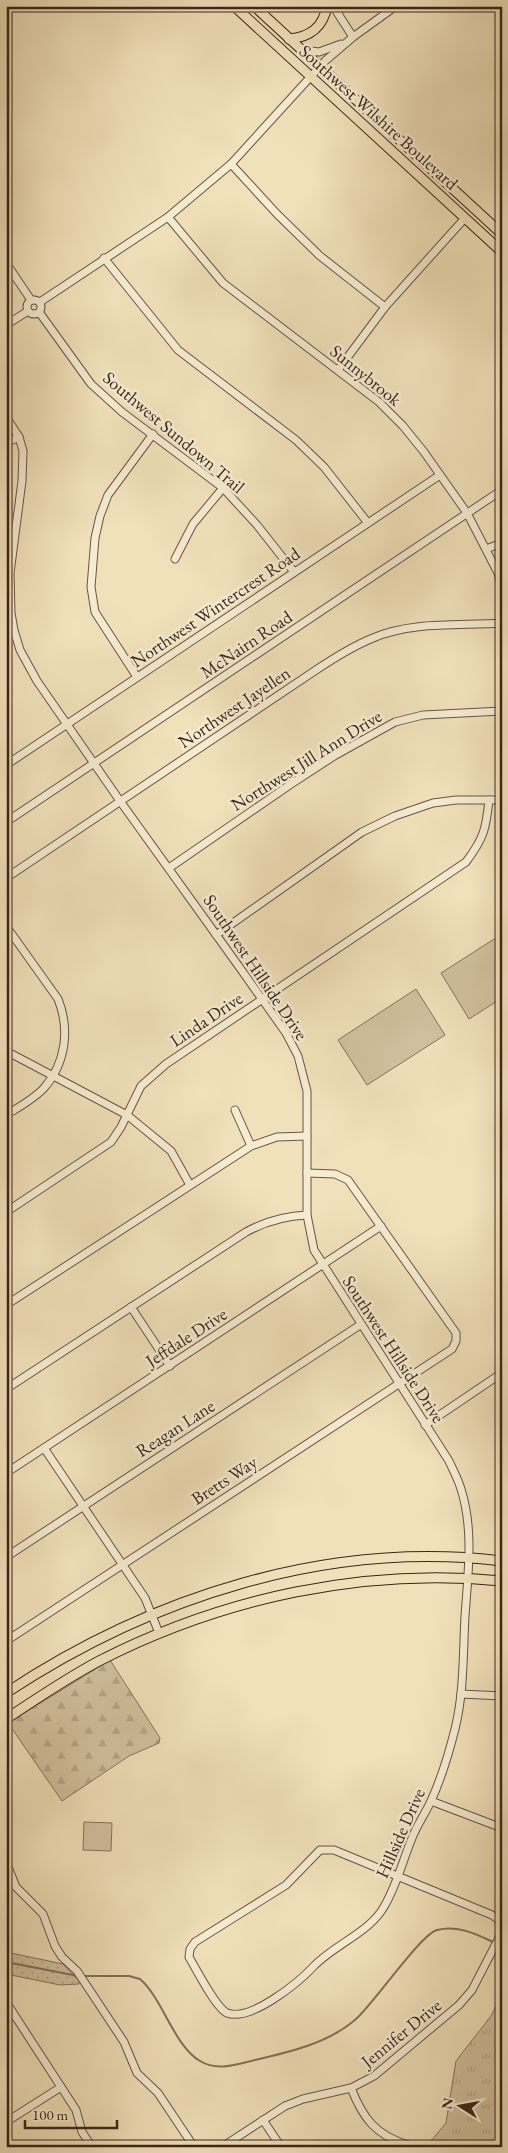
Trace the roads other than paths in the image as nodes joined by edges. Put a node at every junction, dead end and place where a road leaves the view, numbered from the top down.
1 (234, 6) edge
2 (254, 6) edge
3 (328, 6) edge
4 (333, 6) edge
5 (396, 6) edge
6 (289, 38) junction
7 (350, 39) junction
8 (302, 50) junction
9 (320, 67) junction
10 (311, 77) junction
11 (231, 164) junction
12 (168, 217) junction
13 (465, 218) junction
14 (502, 234) edge
15 (502, 252) edge
16 (104, 258) junction
17 (6, 263) edge
18 (31, 300) junction
19 (40, 302) junction
20 (385, 307) junction
21 (28, 311) junction
22 (39, 312) junction
23 (6, 326) edge
24 (338, 370) junction
25 (6, 417) edge
26 (153, 434) junction
27 (19, 437) junction
28 (6, 443) edge
29 (440, 475) junction
30 (222, 488) junction
31 (502, 490) edge
32 (467, 514) junction
33 (368, 523) junction
34 (502, 543) edge
35 (486, 549) junction
36 (175, 559) dead end
37 (8, 572) edge
38 (294, 572) junction
39 (502, 590) edge
40 (502, 623) edge
41 (137, 677) junction
42 (502, 711) edge
43 (68, 724) junction
44 (95, 763) junction
45 (6, 765) edge
46 (489, 800) junction
47 (502, 800) edge
48 (120, 801) junction
49 (6, 822) edge
50 (169, 868) junction
51 (6, 878) edge
52 (6, 926) edge
53 (216, 935) junction
54 (262, 1000) junction
55 (6, 1050) edge
56 (53, 1075) junction
57 (236, 1110) dead end
58 (6, 1115) edge
59 (127, 1115) junction
60 (307, 1136) junction
61 (251, 1146) junction
62 (307, 1174) junction
63 (190, 1185) junction
64 (6, 1212) edge
65 (307, 1215) junction
66 (381, 1226) junction
67 (322, 1265) junction
68 (6, 1305) edge
69 (131, 1307) junction
70 (360, 1325) junction
71 (170, 1366) junction
72 (502, 1374) edge
73 (398, 1384) junction
74 (6, 1389) edge
75 (425, 1425) junction
76 (44, 1448) junction
77 (6, 1473) edge
78 (83, 1506) junction
79 (6, 1557) edge
80 (470, 1557) junction
81 (502, 1561) edge
82 (122, 1564) junction
83 (468, 1578) junction
84 (502, 1581) edge
85 (152, 1614) junction
86 (159, 1633) junction
87 (6, 1640) edge
88 (6, 1694) edge
89 (461, 1694) junction
90 (502, 1696) edge
91 (6, 1719) edge
92 (431, 1801) junction
93 (502, 1828) edge
94 (6, 1862) edge
95 (397, 1875) junction
96 (501, 1934) edge
97 (6, 2002) edge
98 (61, 2087) junction
99 (351, 2088) junction
100 (263, 2120) junction
101 (6, 2122) edge
102 (408, 2145) dead end
103 (92, 2147) edge
104 (194, 2147) edge
105 (222, 2147) edge
106 (281, 2147) edge

1 - 10 main road, Southwest Wilshire Boulevard
2 - 6 main road, Southwest Wilshire Boulevard
3 - 6 main road
4 - 7 street
5 - 7 street
6 - 8 main road, Southwest Wilshire Boulevard
7 - 8 street
7 - 9 street
8 - 9 main road, Southwest Wilshire Boulevard
9 - 10 street
9 - 14 main road, Southwest Wilshire Boulevard
10 - 11 street
10 - 13 main road, Southwest Wilshire Boulevard
11 - 12 street
11 - 20 street
12 - 16 street
12 - 24 street, Sunnybrook
13 - 15 main road, Southwest Wilshire Boulevard
13 - 20 street
16 - 19 street
16 - 33 street
17 - 18 street
18 - 19 street
18 - 21 street
19 - 22 street
20 - 24 street
21 - 22 street
21 - 23 street
22 - 26 street, Southwest Sundown Trail
24 - 29 street, Sunnybrook
25 - 27 street, Southwest Hillside Drive
26 - 30 street, Southwest Sundown Trail
26 - 41 street
27 - 28 street
27 - 37 street, Southwest Hillside Drive
29 - 32 street, Sunnybrook
29 - 33 street, Northwest Wintercrest Road
30 - 36 street
30 - 38 street, Southwest Sundown Trail
31 - 32 street, McNairn Road
32 - 35 street, Sunnybrook
32 - 44 street, McNairn Road
33 - 38 street, Northwest Wintercrest Road
34 - 35 street
35 - 39 street, Sunnybrook
37 - 43 street, Southwest Hillside Drive
38 - 41 street, Northwest Wintercrest Road
40 - 48 street, Northwest Jayellen
41 - 43 street, Northwest Wintercrest Road
42 - 50 street, Northwest Jill Ann Drive
43 - 44 street, Southwest Hillside Drive
43 - 45 street, Northwest Wintercrest Road
44 - 48 street, Southwest Hillside Drive
44 - 49 street, McNairn Road
46 - 47 street
46 - 53 street
46 - 54 street, Linda Drive
48 - 50 street, Southwest Hillside Drive
48 - 51 street, Northwest Jayellen
50 - 53 street, Southwest Hillside Drive
52 - 56 street
53 - 54 street, Southwest Hillside Drive
54 - 59 street, Linda Drive
54 - 60 street, Southwest Hillside Drive
55 - 56 street
56 - 58 street
56 - 59 street
57 - 61 street
59 - 63 street
59 - 64 street, Linda Drive
60 - 61 street
60 - 62 street, Southwest Hillside Drive
61 - 63 street
62 - 65 street, Southwest Hillside Drive
62 - 66 street
63 - 68 street
65 - 67 street, Southwest Hillside Drive
65 - 69 street
66 - 67 street, Jeffdale Drive
66 - 73 street, Bretts Way
67 - 70 street, Southwest Hillside Drive
67 - 71 street, Jeffdale Drive
69 - 71 street
69 - 74 street
70 - 73 street, Southwest Hillside Drive
70 - 78 street, Reagan Lane
71 - 76 street, Jeffdale Drive
72 - 75 street
73 - 75 street, Southwest Hillside Drive
73 - 82 street, Bretts Way
75 - 80 street, Southwest Hillside Drive
76 - 77 street, Jeffdale Drive
76 - 78 street
78 - 79 street, Reagan Lane
78 - 82 street
80 - 81 main road
80 - 83 street, Southwest Hillside Drive
80 - 85 main road
82 - 85 street
82 - 87 street, Bretts Way
83 - 84 main road
83 - 86 main road
83 - 89 street, Hillside Drive
85 - 86 street
85 - 88 main road
86 - 91 main road
89 - 90 street
89 - 92 street, Hillside Drive
92 - 93 street
92 - 95 street, Hillside Drive
94 - 104 street
95 - 95 street, Hillside Drive
95 - 96 street, Jennifer Drive
96 - 99 street, Jennifer Drive
97 - 98 street
98 - 101 street
98 - 103 street
99 - 100 street, Jennifer Drive
99 - 102 street
100 - 105 street, Jennifer Drive
100 - 106 street

